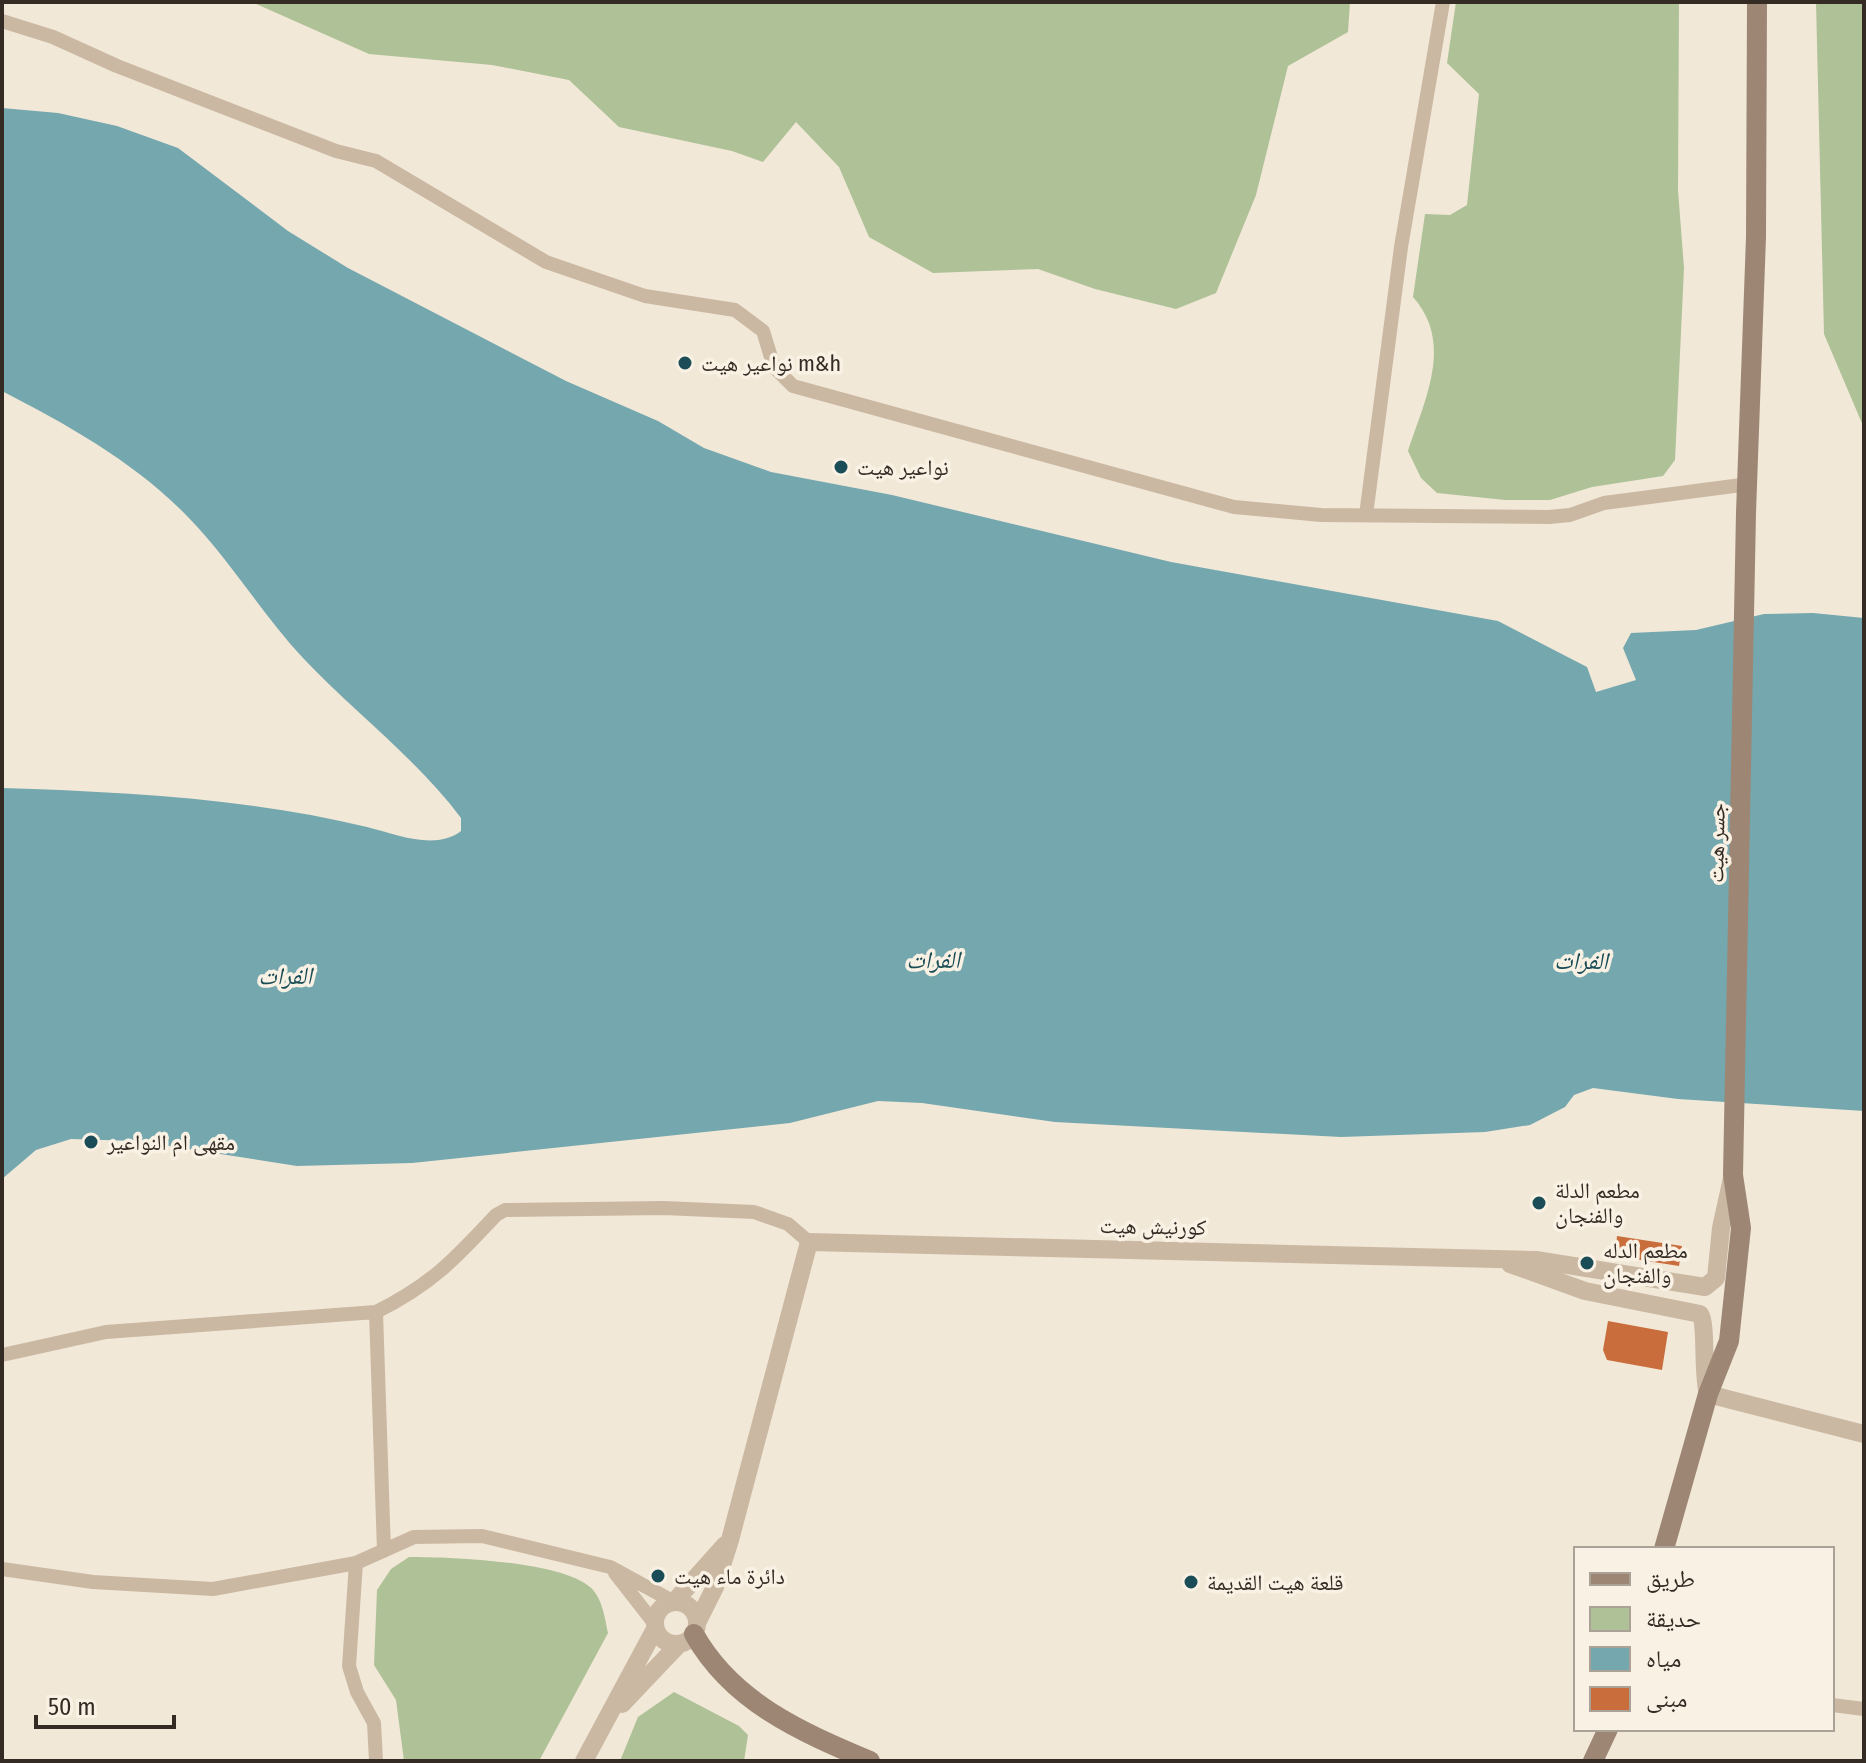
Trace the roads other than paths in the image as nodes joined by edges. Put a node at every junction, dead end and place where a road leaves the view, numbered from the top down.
1 (1443, 2) edge
2 (1757, 2) edge
3 (2, 21) edge
4 (1749, 484) junction
5 (1366, 515) junction
6 (1733, 1175) junction
7 (809, 1242) junction
8 (1496, 1259) junction
9 (376, 1312) junction
10 (2, 1355) edge
11 (1708, 1394) junction
12 (1864, 1434) edge
13 (730, 1540) junction
14 (1665, 1547) edge
15 (384, 1551) junction
16 (356, 1563) junction
17 (610, 1567) junction
18 (2, 1569) edge
19 (674, 1602) junction
20 (655, 1626) junction
21 (690, 1634) junction
22 (1834, 1705) edge
23 (1864, 1709) edge
24 (606, 1720) junction
25 (1607, 1731) edge
26 (376, 1761) edge
27 (584, 1761) edge
28 (870, 1761) edge
29 (1593, 1761) edge

1 - 5 street
2 - 4 main road, جسر هيت
3 - 5 street
4 - 5 street
4 - 6 main road, جسر هيت
6 - 8 street, كورنيش هيت
6 - 11 main road, جسر هيت
7 - 8 street, كورنيش هيت
7 - 9 street
7 - 13 street
8 - 11 street, كورنيش هيت
9 - 10 street
9 - 15 street
11 - 12 street
11 - 14 main road, جسر هيت
13 - 19 street
13 - 21 street
15 - 16 street
15 - 17 street
16 - 18 street
16 - 26 street
17 - 19 street
17 - 20 street
19 - 20 street
19 - 21 street
20 - 21 street
20 - 24 street
21 - 24 street
21 - 28 main road
22 - 23 street
24 - 27 street
25 - 29 main road

